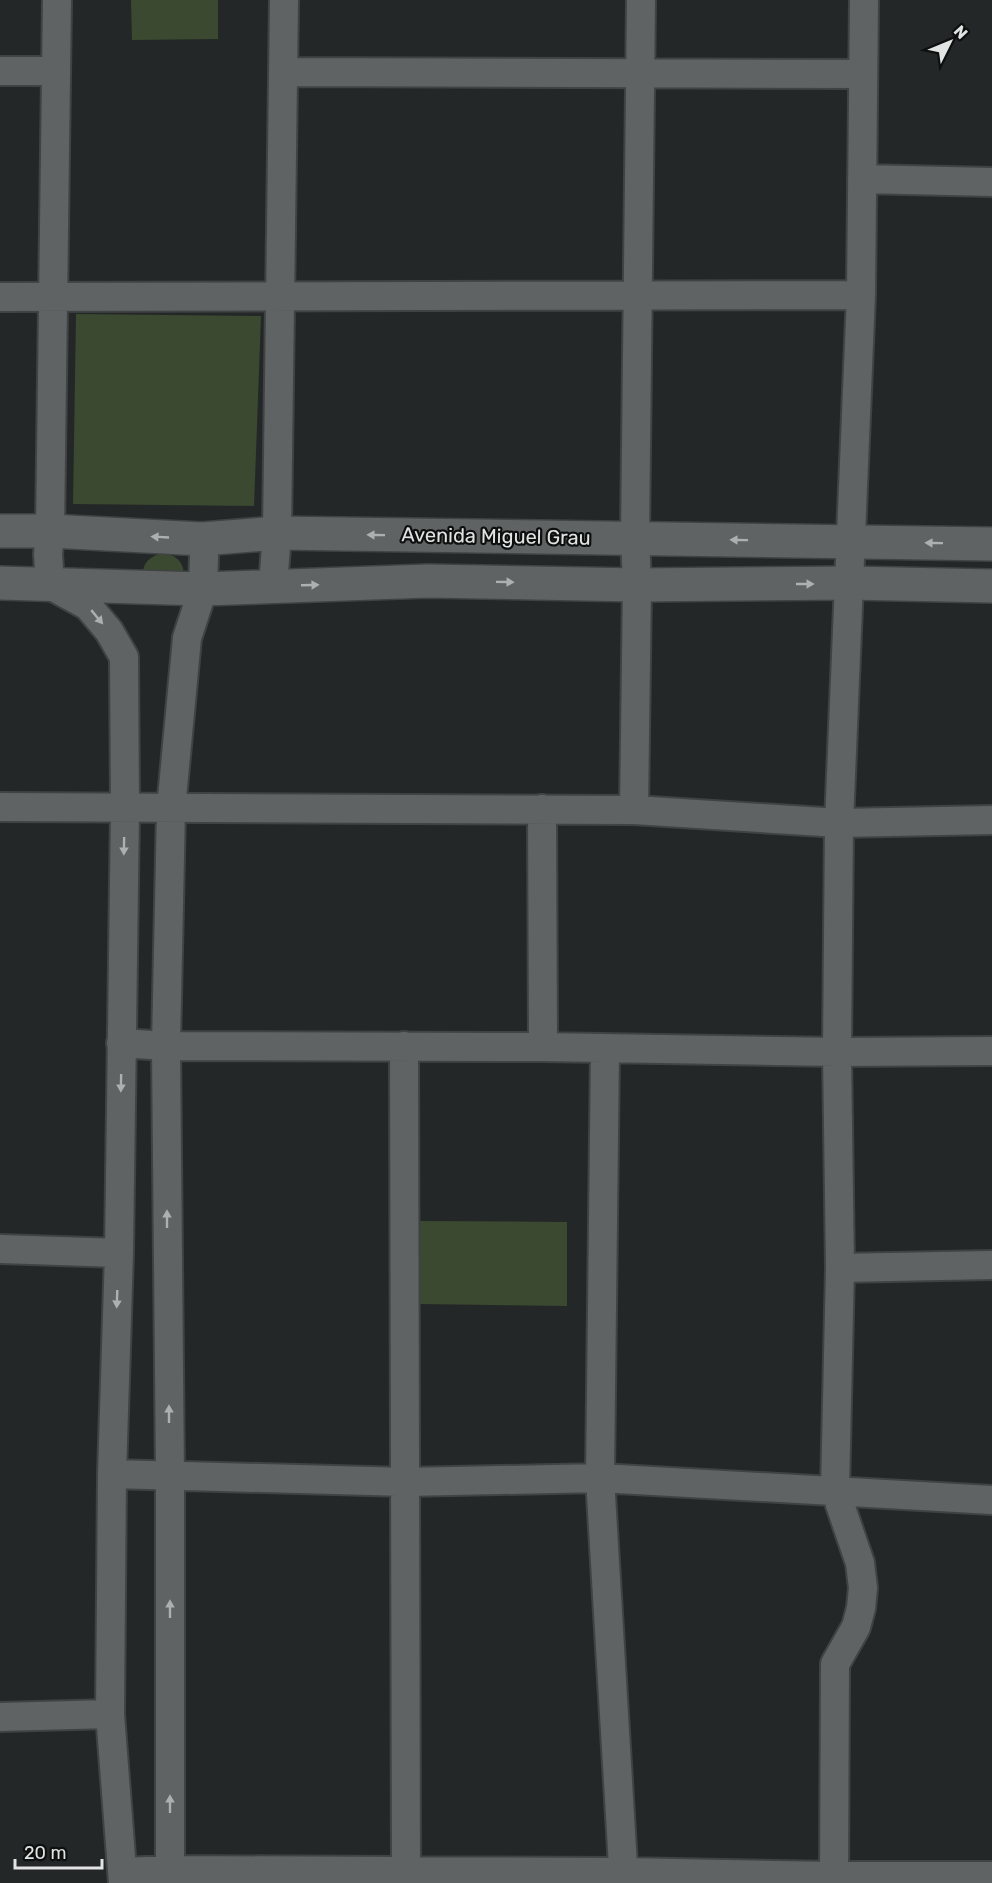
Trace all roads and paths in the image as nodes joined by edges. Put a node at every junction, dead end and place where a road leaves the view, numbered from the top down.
1 (57, 0) edge
2 (284, 0) edge
3 (641, 0) edge
4 (864, 0) edge
5 (0, 71) edge
6 (56, 71) junction
7 (283, 72) junction
8 (640, 73) junction
9 (863, 74) junction
10 (862, 179) junction
11 (992, 182) edge
12 (638, 295) junction
13 (861, 295) junction
14 (280, 296) junction
15 (0, 297) edge
16 (53, 297) junction
17 (0, 531) edge
18 (50, 531) junction
19 (278, 533) junction
20 (635, 538) junction
21 (202, 539) junction
22 (851, 542) junction
23 (992, 544) edge
24 (0, 583) edge
25 (850, 583) junction
26 (50, 585) junction
27 (637, 585) junction
28 (273, 586) junction
29 (992, 586) edge
30 (203, 589) junction
31 (0, 807) edge
32 (125, 809) junction
33 (171, 809) junction
34 (542, 809) junction
35 (634, 810) junction
36 (992, 820) edge
37 (839, 823) junction
38 (121, 1043) junction
39 (166, 1046) junction
40 (404, 1046) junction
41 (543, 1047) junction
42 (605, 1049) junction
43 (992, 1051) edge
44 (837, 1052) junction
45 (0, 1249) edge
46 (119, 1253) junction
47 (992, 1265) edge
48 (840, 1268) junction
49 (112, 1474) junction
50 (170, 1477) junction
51 (600, 1478) junction
52 (406, 1482) junction
53 (835, 1490) junction
54 (992, 1500) edge
55 (110, 1714) junction
56 (0, 1717) edge
57 (992, 1876) edge
58 (170, 1877) edge
59 (406, 1877) edge
60 (624, 1877) edge
61 (123, 1878) edge
62 (834, 1880) edge

1 - 6 street
2 - 7 street
3 - 8 street
4 - 9 street
5 - 6 street
6 - 16 street
7 - 8 street
7 - 14 street
8 - 9 street
8 - 12 street
9 - 10 street
10 - 11 street
10 - 13 street
12 - 13 street
12 - 14 street
12 - 20 street
13 - 22 street
14 - 16 street
14 - 19 street
15 - 16 street
16 - 18 street
17 - 18 street, Avenida Miguel Grau
21 -> 18 street, Avenida Miguel Grau
18 - 26 street
20 -> 19 street, Avenida Miguel Grau
19 - 21 street, Avenida Miguel Grau
19 - 28 street
22 -> 20 street, Avenida Miguel Grau
20 - 27 street
21 - 30 street
23 -> 22 street, Avenida Miguel Grau
22 - 25 street
24 - 26 street
27 -> 25 street
25 - 29 street
25 - 37 street
26 - 30 street
26 -> 32 street
28 -> 27 street
27 - 35 street
28 - 30 street
30 - 33 street
31 - 32 street
32 - 33 street
32 -> 38 street
33 - 34 street
33 - 39 street
34 - 35 street
34 - 41 street
35 - 37 street
36 - 37 street
37 - 44 street
38 - 39 street
38 -> 46 street
39 - 40 street
50 -> 39 street
40 - 41 street
40 - 52 street
41 - 42 street
42 - 44 street
42 - 51 street
43 - 44 street
44 - 48 street
45 - 46 street
46 -> 49 street
47 - 48 street
48 - 53 street
49 - 50 street
49 - 55 street
50 - 52 street
58 -> 50 street
51 - 52 street
51 - 53 street
51 - 60 street
52 - 59 street
53 - 54 street
53 - 62 street
55 - 56 street
55 - 61 street
57 - 62 street
58 - 59 street
58 - 61 street
59 - 60 street
60 - 62 street

